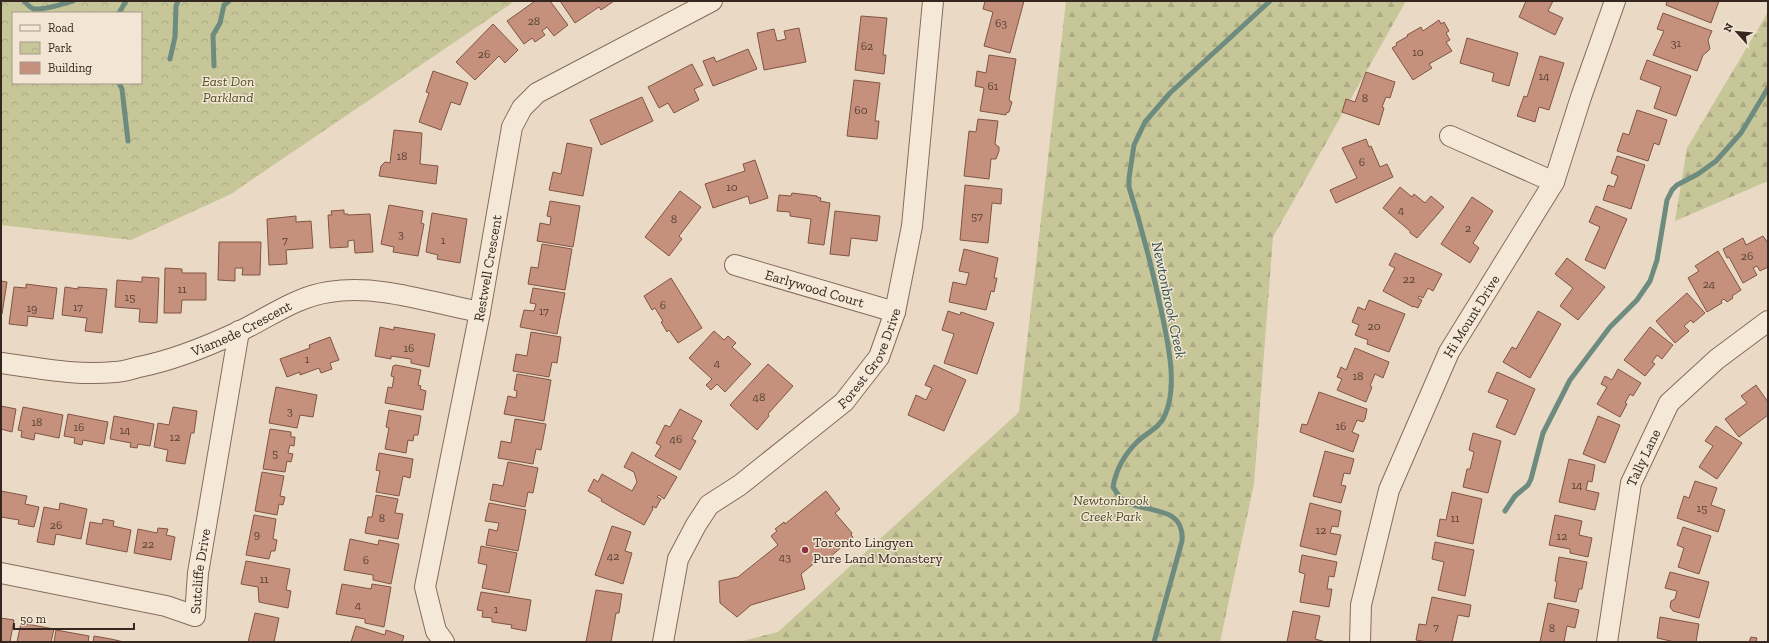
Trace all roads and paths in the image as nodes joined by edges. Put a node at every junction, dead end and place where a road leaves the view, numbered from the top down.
1 (712, 1) edge
2 (933, 1) edge
3 (1615, 1) edge
4 (1450, 136) dead end
5 (1554, 182) junction
6 (735, 265) dead end
7 (480, 312) junction
8 (895, 312) junction
9 (1768, 321) edge
10 (239, 331) junction
11 (1, 363) edge
12 (1, 573) edge
13 (444, 642) edge
14 (664, 642) edge
15 (1360, 642) edge
16 (1607, 642) edge

1 - 7 street, Restwell Crescent
2 - 8 street, Forest Grove Drive
3 - 5 street, Hi Mount Drive
4 - 5 street
5 - 15 street, Hi Mount Drive
6 - 8 street, Earlywood Court
7 - 10 street, Viamede Crescent
7 - 13 street, Restwell Crescent
8 - 14 street, Forest Grove Drive
9 - 16 street, Tally Lane
10 - 11 street, Viamede Crescent
10 - 12 street, Sutcliffe Drive

